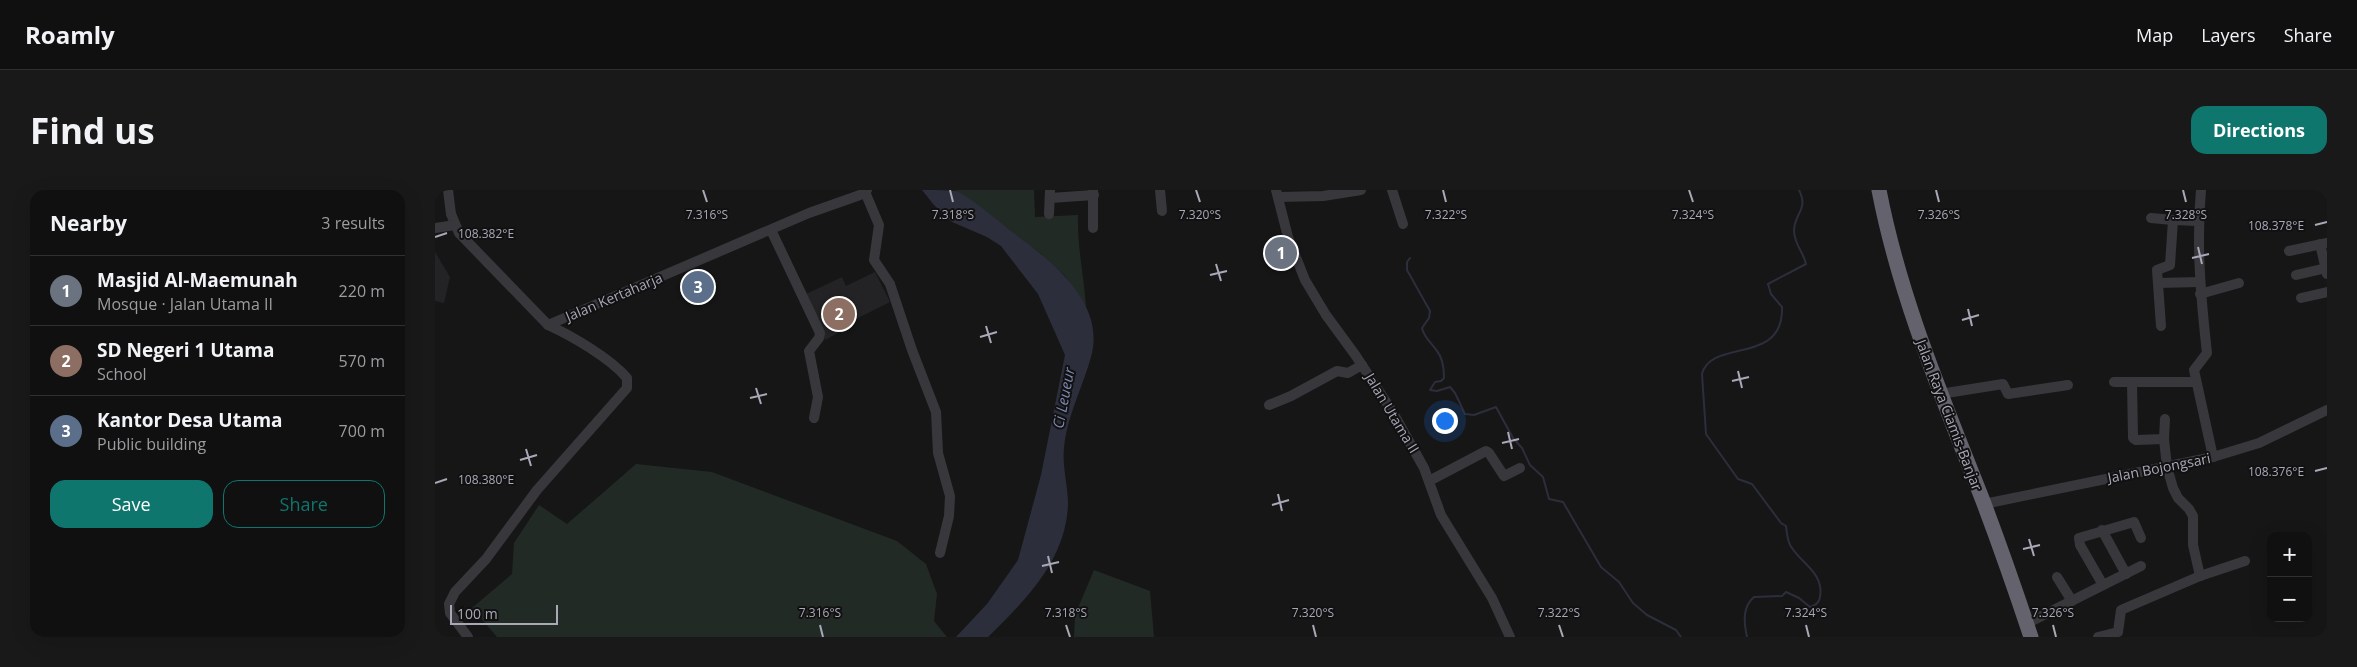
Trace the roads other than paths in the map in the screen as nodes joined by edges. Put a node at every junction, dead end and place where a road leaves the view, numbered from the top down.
1 (448, 190) edge
2 (1160, 190) edge
3 (1361, 190) edge
4 (1392, 190) edge
5 (1879, 190) edge
6 (2201, 190) edge
7 (866, 191) edge
8 (1093, 192) edge
9 (1277, 193) edge
10 (1050, 194) edge
11 (1162, 211) dead end
12 (1049, 214) dead end
13 (2151, 218) dead end
14 (2173, 220) junction
15 (2198, 221) junction
16 (455, 224) junction
17 (1403, 224) dead end
18 (435, 228) edge
19 (1093, 228) dead end
20 (771, 230) junction
21 (2324, 243) edge
22 (2289, 251) dead end
23 (2327, 272) edge
24 (2296, 275) dead end
25 (2200, 282) junction
26 (2239, 283) dead end
27 (2158, 284) junction
28 (2327, 292) edge
29 (2201, 294) junction
30 (2301, 298) dead end
31 (548, 325) junction
32 (2161, 326) dead end
33 (1361, 366) junction
34 (2115, 382) dead end
35 (2132, 382) junction
36 (2196, 382) junction
37 (2068, 385) dead end
38 (1940, 394) junction
39 (1269, 405) dead end
40 (2327, 410) edge
41 (814, 418) dead end
42 (2165, 419) dead end
43 (2164, 439) junction
44 (2213, 457) junction
45 (2167, 467) junction
46 (1520, 468) dead end
47 (1429, 481) junction
48 (1984, 504) junction
49 (2103, 532) junction
50 (2141, 538) dead end
51 (939, 553) dead end
52 (2245, 561) dead end
53 (2141, 566) dead end
54 (2126, 574) junction
55 (2200, 576) junction
56 (2057, 577) dead end
57 (2103, 585) junction
58 (2072, 601) junction
59 (2029, 630) edge
60 (468, 637) edge
61 (1511, 637) edge
62 (2098, 637) edge

1 - 16 street, Jalan Kertaharja
2 - 11 street
3 - 9 street
4 - 17 street
5 - 38 highway, Jalan Raya Ciamis-Banjar
6 - 15 street
7 - 20 street, Jalan Kertaharja
7 - 51 street
8 - 10 street
8 - 19 street
9 - 33 street, Jalan Utama II
10 - 12 street
13 - 14 street
14 - 15 street
14 - 27 street
15 - 25 street
16 - 18 street
16 - 31 street, Jalan Kertaharja
20 - 31 street, Jalan Kertaharja
20 - 41 street
21 - 22 street
21 - 23 street
23 - 24 street
25 - 27 street
25 - 29 street
26 - 29 street
27 - 32 street
28 - 30 street
29 - 36 street
31 - 60 street
33 - 39 street
33 - 47 street, Jalan Utama II
34 - 35 street
35 - 36 street
35 - 43 street
36 - 44 street
37 - 38 street
38 - 48 highway, Jalan Raya Ciamis-Banjar
40 - 44 street, Jalan Bojongsari
42 - 43 street
43 - 45 street
44 - 45 street, Jalan Bojongsari
45 - 48 street, Jalan Bojongsari
45 - 55 street
46 - 47 street
47 - 61 street, Jalan Utama II
48 - 59 highway, Jalan Raya Ciamis-Banjar
49 - 50 street
49 - 54 street
49 - 57 street
52 - 55 street
53 - 54 street
54 - 57 street
55 - 62 street
56 - 58 street
57 - 58 street
58 - 59 street

